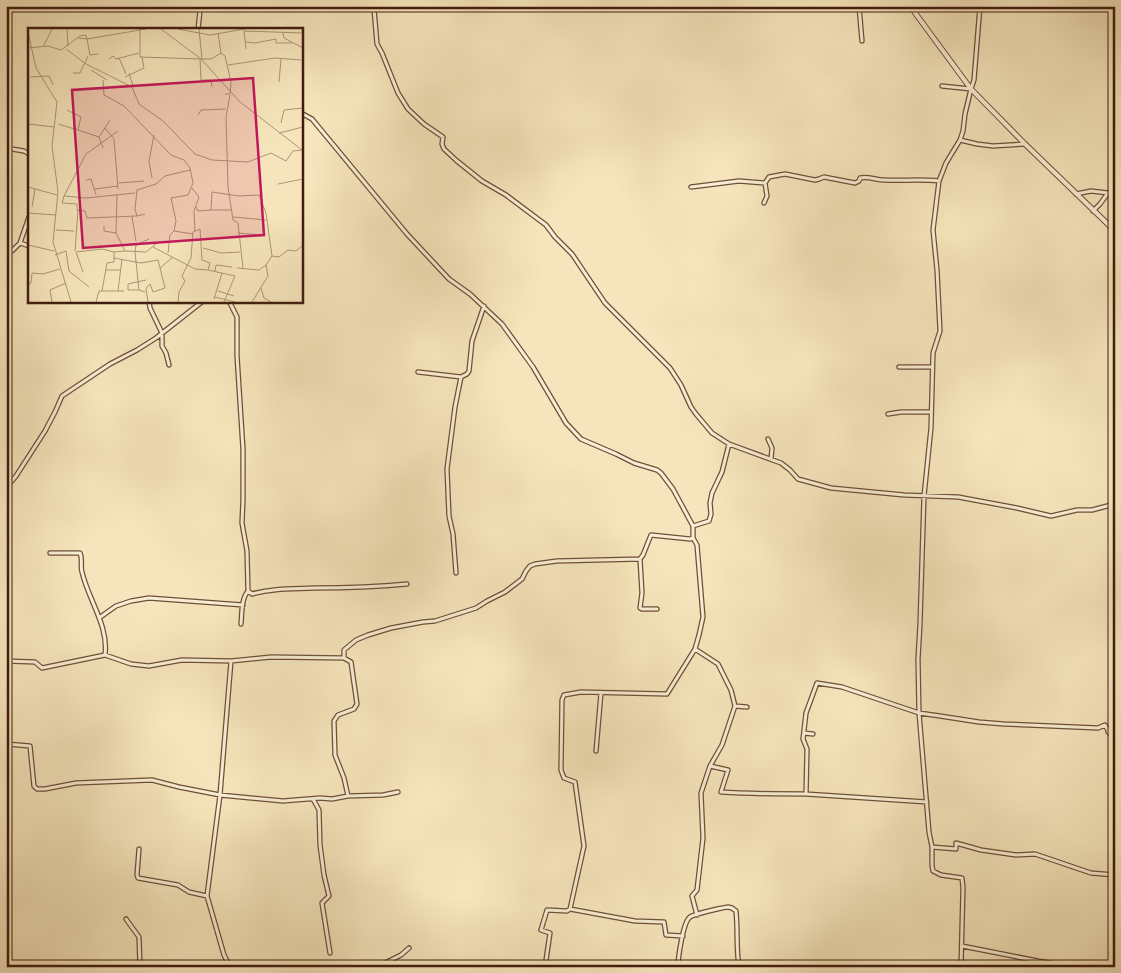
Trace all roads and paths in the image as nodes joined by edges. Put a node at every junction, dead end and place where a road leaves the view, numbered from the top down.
1 (199, 6) edge
2 (373, 6) edge
3 (859, 6) edge
4 (910, 6) edge
5 (980, 6) edge
6 (198, 28) edge
7 (862, 41) dead end
8 (942, 86) dead end
9 (971, 89) junction
10 (302, 114) edge
11 (960, 140) junction
12 (1025, 144) junction
13 (6, 148) edge
14 (28, 153) edge
15 (939, 182) junction
16 (765, 183) junction
17 (691, 187) dead end
18 (1115, 191) edge
19 (1108, 192) junction
20 (1076, 194) junction
21 (764, 203) dead end
22 (1093, 211) junction
23 (28, 221) edge
24 (1115, 230) edge
25 (20, 243) junction
26 (28, 246) edge
27 (6, 250) edge
28 (149, 302) edge
29 (202, 302) edge
30 (229, 302) edge
31 (484, 306) junction
32 (162, 333) junction
33 (169, 365) dead end
34 (900, 367) dead end
35 (932, 367) junction
36 (418, 372) dead end
37 (462, 377) junction
38 (930, 412) junction
39 (888, 414) dead end
40 (768, 439) dead end
41 (729, 444) junction
42 (771, 459) junction
43 (6, 488) edge
44 (924, 496) junction
45 (1115, 504) edge
46 (692, 526) junction
47 (693, 538) junction
48 (50, 553) dead end
49 (640, 558) junction
50 (456, 573) dead end
51 (407, 584) dead end
52 (248, 591) junction
53 (243, 605) junction
54 (658, 609) dead end
55 (99, 618) junction
56 (241, 624) dead end
57 (695, 649) junction
58 (105, 655) junction
59 (344, 658) junction
60 (6, 661) edge
61 (231, 662) junction
62 (601, 692) junction
63 (735, 706) junction
64 (747, 707) dead end
65 (919, 713) junction
66 (1115, 730) edge
67 (1108, 732) junction
68 (804, 733) junction
69 (814, 734) dead end
70 (6, 744) edge
71 (1115, 748) edge
72 (596, 751) dead end
73 (710, 766) junction
74 (398, 792) dead end
75 (806, 794) junction
76 (220, 795) junction
77 (348, 796) junction
78 (313, 800) junction
79 (927, 802) junction
80 (932, 847) junction
81 (139, 849) dead end
82 (1115, 875) edge
83 (207, 896) junction
84 (570, 909) junction
85 (697, 915) junction
86 (126, 919) dead end
87 (683, 936) junction
88 (962, 946) junction
89 (409, 948) dead end
90 (330, 954) dead end
91 (140, 967) edge
92 (230, 967) edge
93 (377, 967) edge
94 (545, 967) edge
95 (678, 967) edge
96 (739, 967) edge
97 (961, 967) edge
98 (1075, 967) edge

1 - 6 street
2 - 41 street
3 - 7 street
4 - 9 street
5 - 9 street
8 - 9 street
9 - 11 street
9 - 12 street
10 - 31 street
11 - 12 street
11 - 15 street
12 - 20 street
13 - 14 street
15 - 16 street
15 - 35 street
16 - 17 street
16 - 21 street
18 - 19 street
19 - 20 street
19 - 22 street
20 - 22 street
22 - 24 street
23 - 25 street
25 - 26 street
25 - 27 street
28 - 32 street
29 - 32 street
30 - 52 street
31 - 37 street
31 - 46 street
32 - 33 street
32 - 43 street
34 - 35 street
35 - 38 street
36 - 37 street
37 - 50 street
38 - 39 street
38 - 44 street
40 - 42 street
41 - 42 street
41 - 46 street
42 - 44 street
44 - 45 street
44 - 65 street
46 - 47 street
47 - 49 street
47 - 57 street
48 - 55 street
49 - 54 street
49 - 59 street
51 - 52 street
52 - 53 street
53 - 55 street
53 - 56 street
55 - 58 street
57 - 62 street
57 - 63 street
58 - 60 street
58 - 61 street
59 - 61 street
59 - 77 street
61 - 76 street
62 - 72 street
62 - 84 street
63 - 64 street
63 - 73 street
65 - 67 street
65 - 68 street
65 - 79 street
66 - 67 street
67 - 71 street
68 - 69 street
68 - 75 street
70 - 76 street
73 - 75 street
73 - 85 street
74 - 77 street
75 - 79 street
76 - 78 street
76 - 83 street
77 - 78 street
78 - 90 street
79 - 80 street
80 - 82 street
80 - 88 street
81 - 83 street
83 - 92 street
84 - 87 street
84 - 94 street
85 - 87 street
85 - 96 street
86 - 91 street
87 - 95 street
88 - 97 street
88 - 98 street
89 - 93 street

